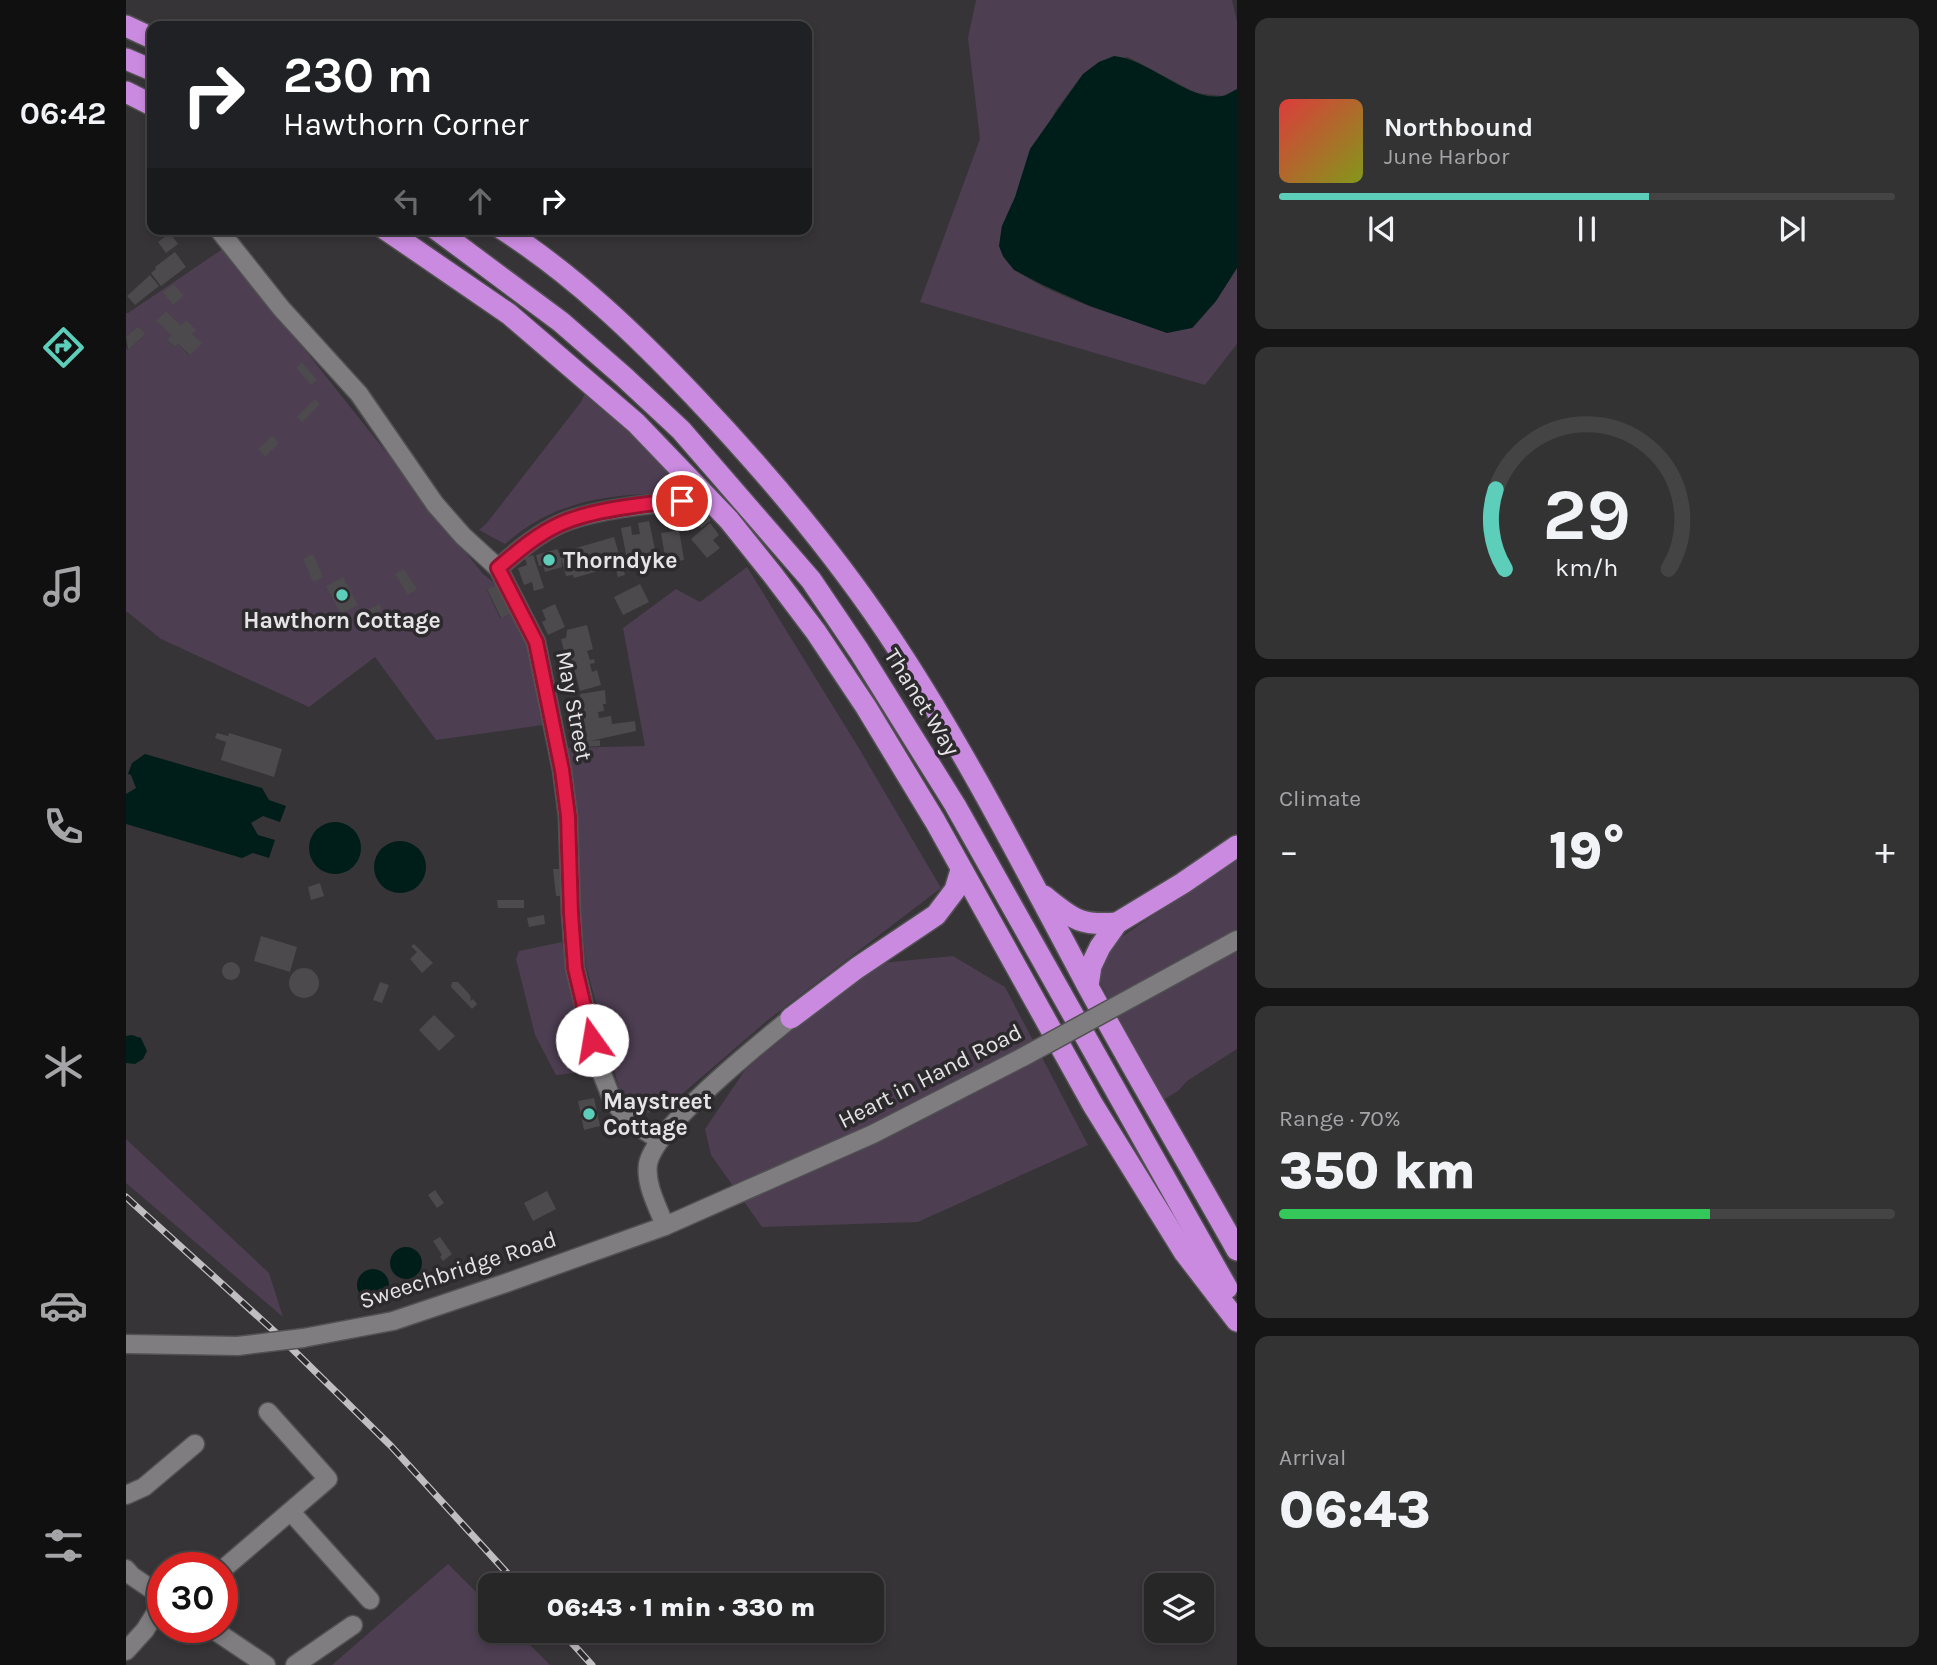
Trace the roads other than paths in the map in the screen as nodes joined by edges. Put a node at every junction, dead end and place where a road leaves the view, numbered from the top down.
1 (126, 26) edge
2 (147, 36) edge
3 (126, 59) edge
4 (147, 69) edge
5 (126, 92) edge
6 (147, 102) edge
7 (223, 235) edge
8 (394, 235) edge
9 (444, 235) edge
10 (510, 235) edge
11 (682, 501) dead end
12 (498, 568) junction
13 (1237, 846) edge
14 (961, 870) junction
15 (1037, 890) junction
16 (936, 915) junction
17 (988, 918) junction
18 (1117, 923) junction
19 (1237, 940) edge
20 (1088, 986) junction
21 (792, 1018) joint
22 (659, 1140) junction
23 (665, 1226) junction
24 (635, 1237) joint
25 (1237, 1250) edge
26 (1237, 1305) edge
27 (1237, 1321) edge
28 (126, 1343) edge
29 (268, 1412) dead end
30 (195, 1444) dead end
31 (126, 1495) edge
32 (291, 1512) junction
33 (238, 1557) edge
34 (126, 1569) edge
35 (147, 1587) edge
36 (370, 1600) dead end
37 (353, 1625) dead end
38 (147, 1627) edge
39 (233, 1643) edge
40 (126, 1651) edge
41 (266, 1665) edge
42 (295, 1665) edge

1 - 2 highway
3 - 4 highway
5 - 6 highway
7 - 12 street, May Street
8 - 14 highway
9 - 26 highway, Thanet Way
10 - 15 highway, Thanet Way
11 - 12 street
12 - 22 street, May Street
13 - 18 highway
14 - 16 highway
14 - 17 highway
15 - 18 highway
15 - 20 highway, Thanet Way
16 - 17 highway
16 - 21 highway
17 - 27 highway
18 - 20 highway
19 - 23 street, Heart in Hand Road, bridge
20 - 25 highway, Thanet Way
21 - 22 street
22 - 23 street
23 - 24 street, Heart in Hand Road
24 - 28 street, Sweechbridge Road, bridge
29 - 32 street
30 - 31 street
32 - 33 street
32 - 36 street
34 - 35 street
37 - 42 street
38 - 40 street
39 - 41 street

